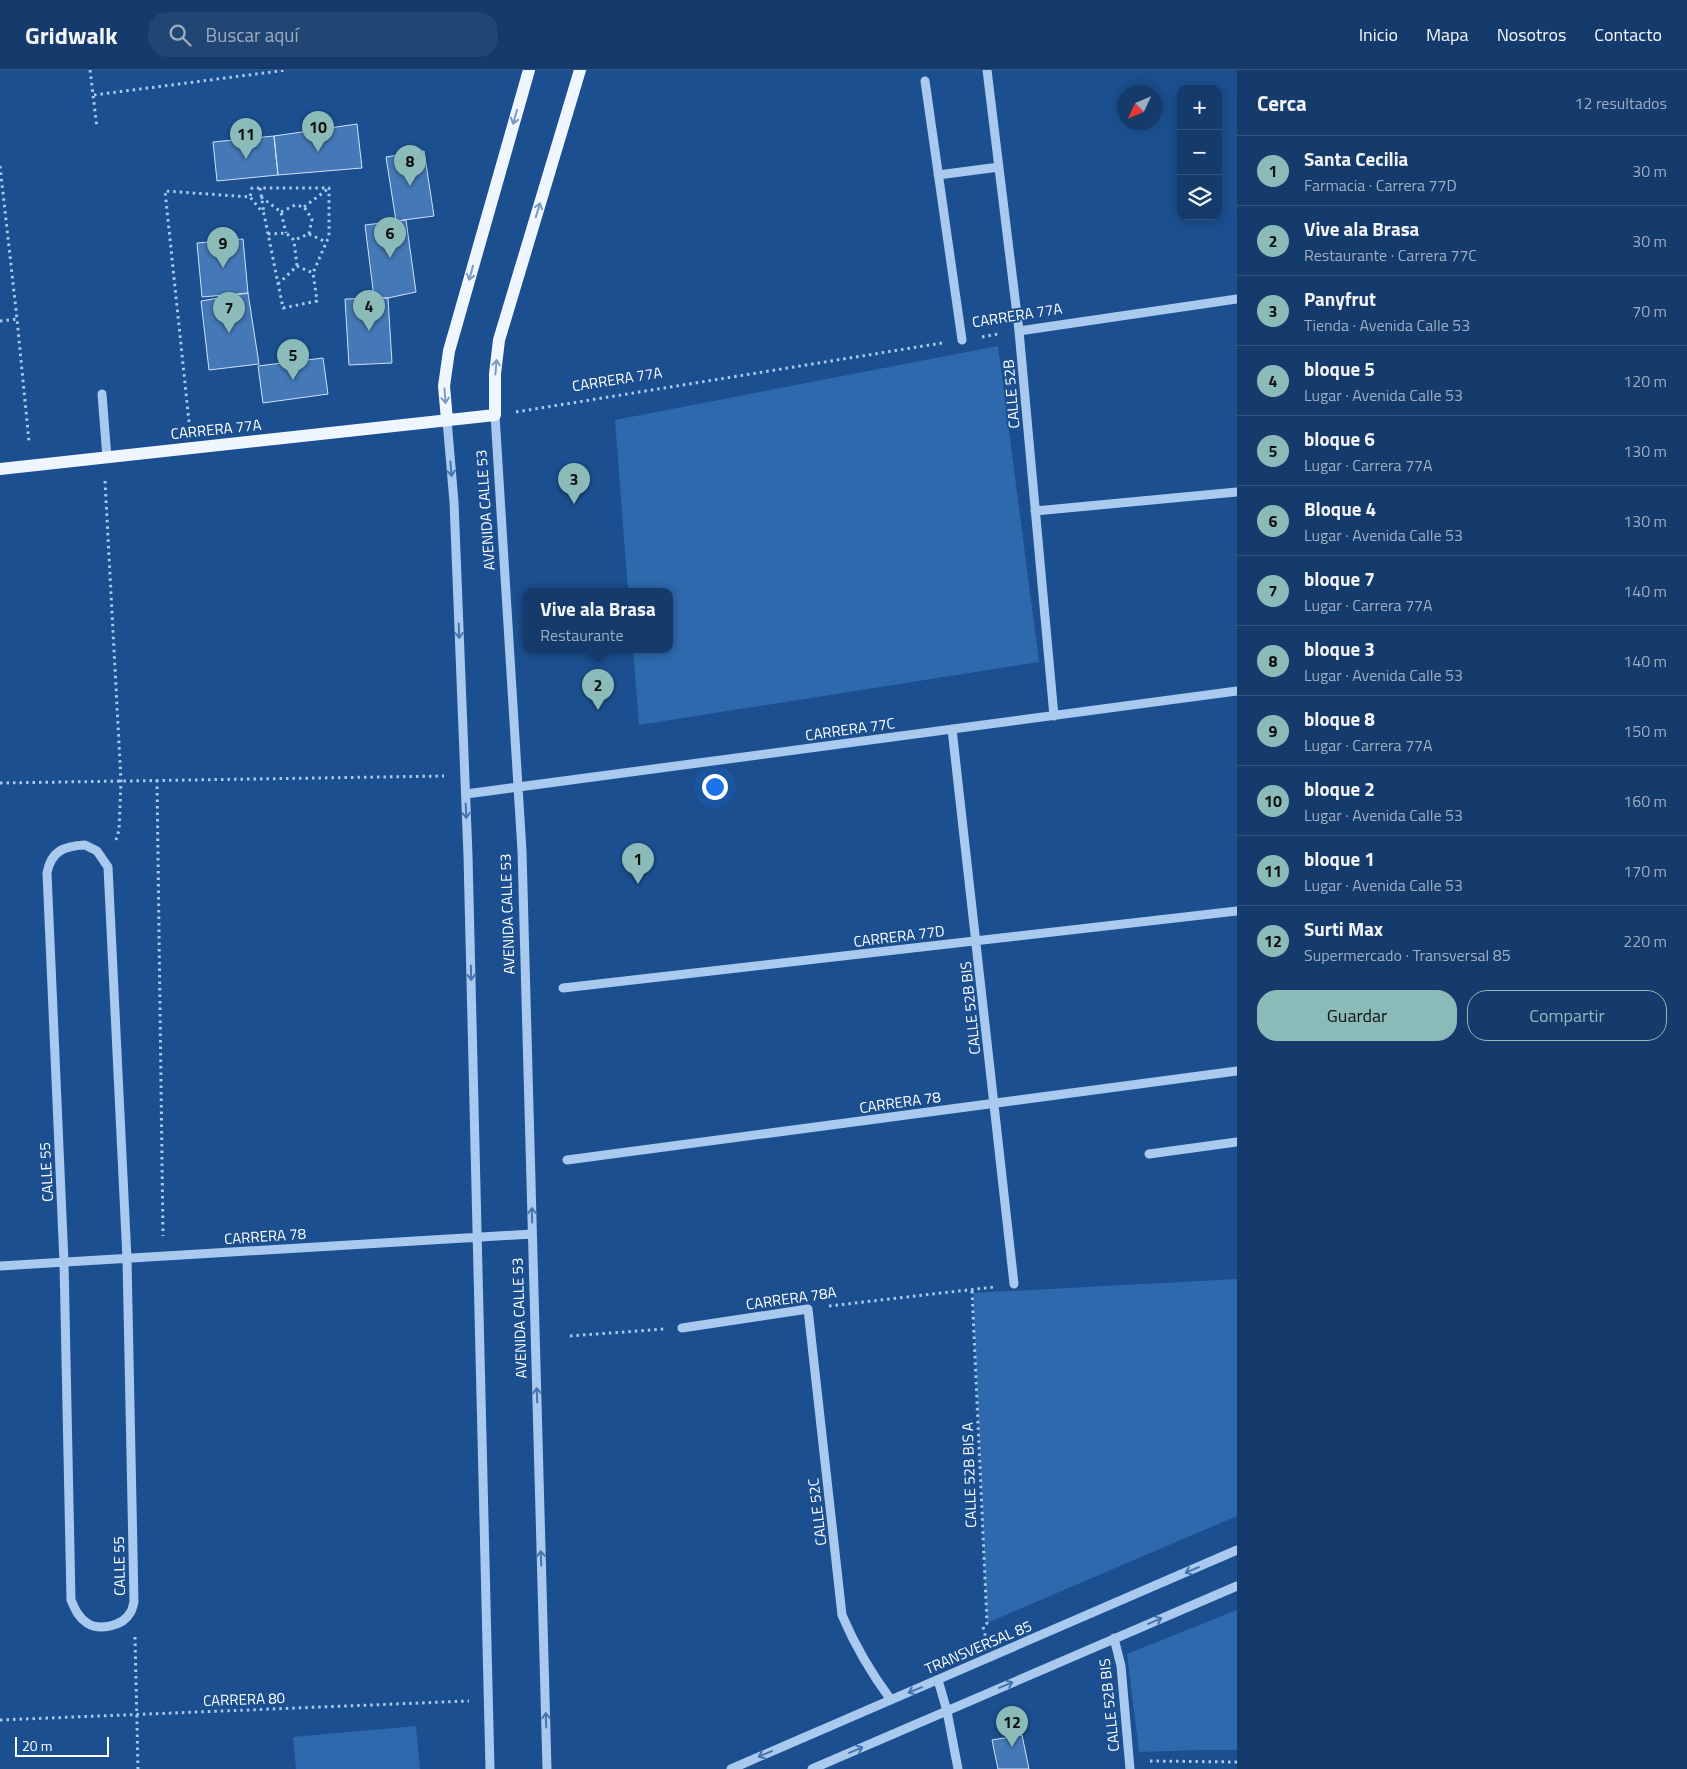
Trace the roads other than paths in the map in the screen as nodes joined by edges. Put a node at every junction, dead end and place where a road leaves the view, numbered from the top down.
1 (528, 70) edge
2 (580, 70) edge
3 (988, 70) edge
4 (926, 81) dead end
5 (999, 167) junction
6 (938, 175) junction
7 (1237, 299) edge
8 (1019, 331) junction
9 (962, 340) road end
10 (102, 394) dead end
11 (495, 415) junction
12 (447, 420) junction
13 (107, 458) junction
14 (0, 469) edge
15 (1237, 492) edge
16 (1035, 511) junction
17 (1237, 691) edge
18 (1054, 716) junction
19 (952, 729) junction
20 (518, 787) junction
21 (466, 794) junction
22 (1237, 911) edge
23 (976, 940) junction
24 (563, 988) dead end
25 (1237, 1071) edge
26 (994, 1103) junction
27 (1237, 1142) edge
28 (1149, 1154) dead end
29 (567, 1160) dead end
30 (532, 1234) junction
31 (478, 1237) junction
32 (127, 1259) junction
33 (64, 1262) junction
34 (0, 1266) edge
35 (1014, 1284) road end
36 (808, 1309) joint
37 (682, 1328) road end
38 (1237, 1550) edge
39 (1237, 1586) edge
40 (1114, 1638) junction
41 (938, 1680) junction
42 (891, 1700) junction
43 (947, 1711) junction
44 (1130, 1765) edge
45 (490, 1769) edge
46 (547, 1769) edge
47 (731, 1769) edge
48 (812, 1769) edge
49 (958, 1769) edge

1 -> 12 main road, AVENIDA CALLE 53
11 -> 2 main road, AVENIDA CALLE 53
3 - 5 street, CALLE 52B
4 - 6 street
5 - 6 street
5 - 8 street, CALLE 52B
6 - 9 street
7 - 8 street, CARRERA 77A
8 - 16 street, CALLE 52B
10 - 13 street
11 - 12 main road, CARRERA 77A
11 - 20 street, AVENIDA CALLE 53
12 - 13 main road, CARRERA 77A
12 -> 21 street, AVENIDA CALLE 53
13 - 14 main road, CARRERA 77A
15 - 16 street
16 - 18 street, CALLE 52B
17 - 18 street, CARRERA 77C
18 - 19 street, CARRERA 77C
19 - 20 street, CARRERA 77C
19 - 23 street, CALLE 52B BIS
20 - 21 street, CARRERA 77C
30 -> 20 street, AVENIDA CALLE 53
21 -> 31 street, AVENIDA CALLE 53
22 - 23 street, CARRERA 77D
23 - 24 street, CARRERA 77D
23 - 26 street, CALLE 52B BIS
25 - 26 street, CARRERA 78
26 - 29 street, CARRERA 78
26 - 35 street, CALLE 52B BIS
27 - 28 street
30 - 31 street, CARRERA 78
46 -> 30 street, AVENIDA CALLE 53
31 - 32 street, CARRERA 78
31 - 45 street, AVENIDA CALLE 53
32 - 33 street, CARRERA 78
32 - 33 street, CALLE 55
32 - 33 street, CALLE 55
33 - 34 street, CARRERA 78
36 - 37 street, CARRERA 78A
36 - 42 street, CALLE 52C
38 -> 41 street, TRANSVERSAL 85
40 -> 39 street
43 -> 40 street
40 - 44 street, CALLE 52B BIS
41 -> 42 street, TRANSVERSAL 85
41 - 43 street
42 -> 47 street, TRANSVERSAL 85
48 -> 43 street
43 - 49 street

